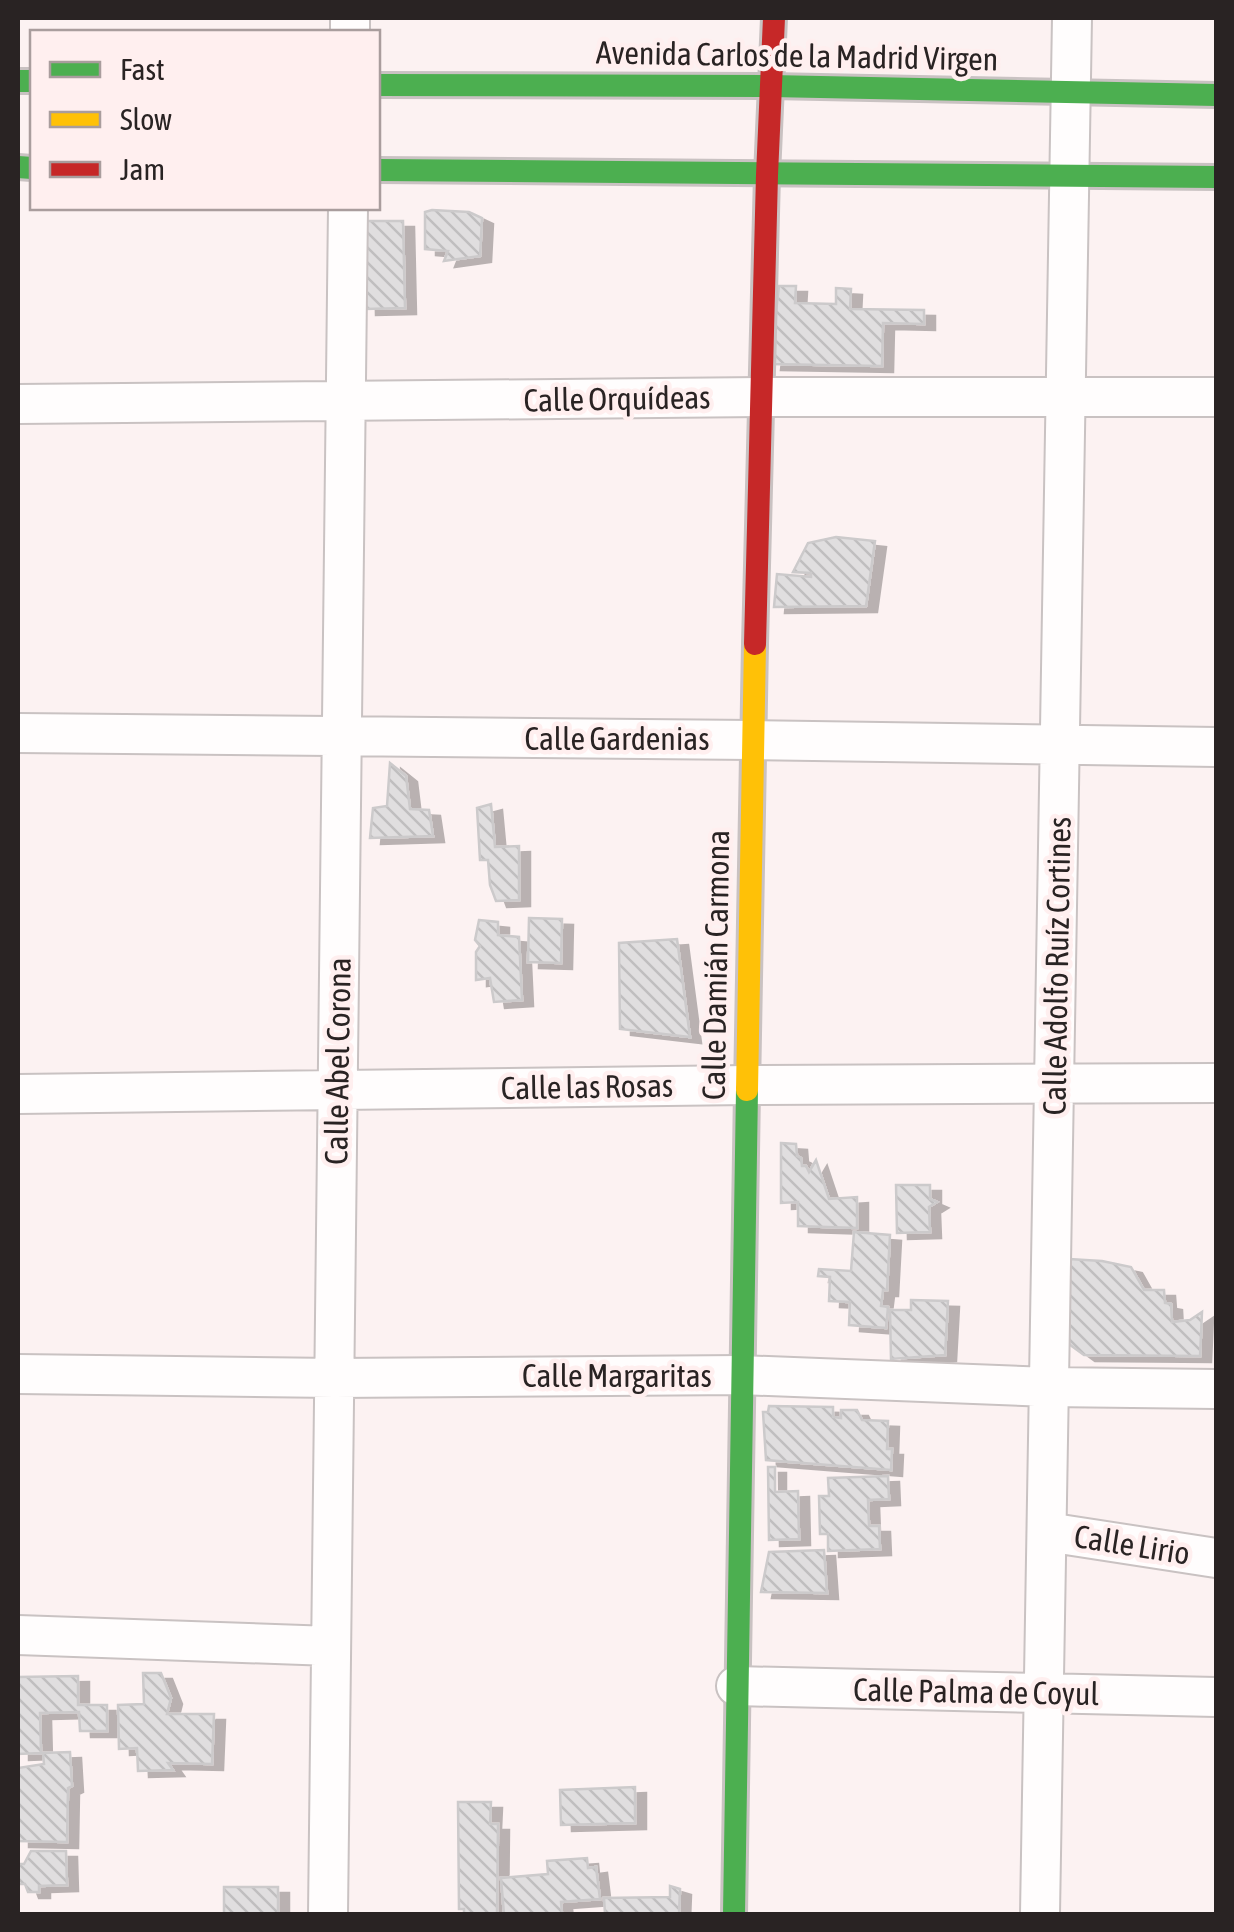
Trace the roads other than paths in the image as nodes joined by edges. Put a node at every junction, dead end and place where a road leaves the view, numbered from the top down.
1 (774, 18) edge
2 (1072, 18) edge
3 (380, 85) edge
4 (770, 86) junction
5 (1071, 93) junction
6 (1216, 95) edge
7 (380, 170) edge
8 (767, 175) junction
9 (1070, 176) junction
10 (1216, 178) edge
11 (348, 210) edge
12 (1216, 397) edge
13 (760, 398) junction
14 (1066, 398) junction
15 (346, 402) junction
16 (18, 404) edge
17 (18, 733) edge
18 (342, 737) junction
19 (752, 740) junction
20 (1060, 746) junction
21 (1216, 747) edge
22 (1216, 1084) edge
23 (748, 1085) junction
24 (1055, 1085) junction
25 (338, 1091) junction
26 (18, 1094) edge
27 (18, 1374) edge
28 (741, 1375) junction
29 (334, 1378) junction
30 (1049, 1387) junction
31 (1216, 1389) edge
32 (1047, 1532) junction
33 (1216, 1558) edge
34 (18, 1636) edge
35 (330, 1646) junction
36 (736, 1686) junction
37 (1044, 1695) junction
38 (1216, 1697) edge
39 (328, 1914) edge
40 (734, 1914) edge
41 (1040, 1914) edge

1 - 4 street, Calle Damián Carmona
2 - 5 street, Calle Adolfo Ruíz Cortines
3 - 4 street, Avenida Carlos de la Madrid Virgen
4 - 5 street, Avenida Carlos de la Madrid Virgen
4 - 8 street, Calle Damián Carmona
5 - 6 street, Avenida Carlos de la Madrid Virgen
5 - 9 street, Calle Adolfo Ruíz Cortines
7 - 8 street
8 - 9 street
8 - 13 street, Calle Damián Carmona
9 - 10 street
9 - 14 street, Calle Adolfo Ruíz Cortines
11 - 15 street, Calle Abel Corona
12 - 14 street, Calle Orquídeas
13 - 14 street, Calle Orquídeas
13 - 15 street, Calle Orquídeas
13 - 19 street, Calle Damián Carmona
14 - 20 street, Calle Adolfo Ruíz Cortines
15 - 16 street, Calle Orquídeas
15 - 18 street, Calle Abel Corona
17 - 18 street, Calle Gardenias
18 - 19 street, Calle Gardenias
18 - 25 street, Calle Abel Corona
19 - 20 street, Calle Gardenias
19 - 23 street, Calle Damián Carmona
20 - 21 street, Calle Gardenias
20 - 24 street, Calle Adolfo Ruíz Cortines
22 - 24 street, Calle las Rosas
23 - 24 street, Calle las Rosas
23 - 25 street, Calle las Rosas
23 - 28 street, Calle Damián Carmona
24 - 30 street, Calle Adolfo Ruíz Cortines
25 - 26 street, Calle las Rosas
25 - 29 street, Calle Abel Corona
27 - 29 street, Calle Margaritas
28 - 29 street, Calle Margaritas
28 - 30 street, Calle Margaritas
28 - 36 street, Calle Damián Carmona
29 - 35 street, Calle Abel Corona
30 - 31 street, Calle Margaritas
30 - 32 street, Calle Adolfo Ruíz Cortines
32 - 33 street, Calle Lirio
32 - 37 street, Calle Adolfo Ruíz Cortines
34 - 35 street
35 - 39 street, Calle Abel Corona
36 - 37 street, Calle Palma de Coyul
36 - 40 street, Calle Damián Carmona
37 - 38 street, Calle Palma de Coyul
37 - 41 street, Calle Adolfo Ruíz Cortines

